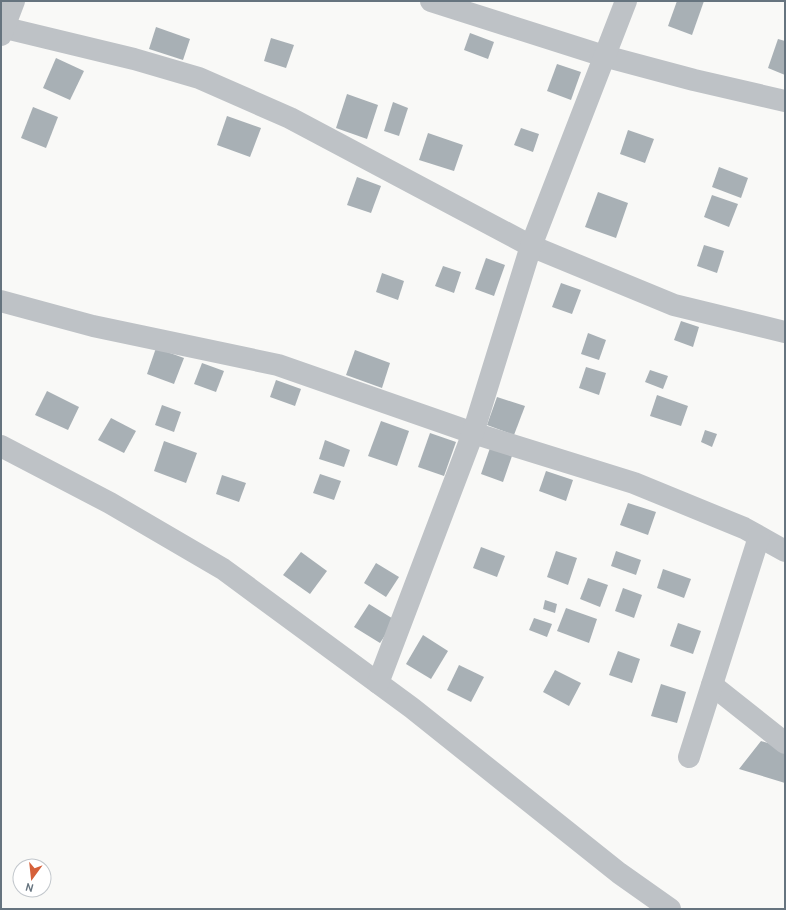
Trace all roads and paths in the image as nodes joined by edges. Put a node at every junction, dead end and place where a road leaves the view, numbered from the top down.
1 (14, 1) edge
2 (431, 1) edge
3 (626, 1) edge
4 (2, 30) edge
5 (604, 56) junction
6 (785, 101) edge
7 (531, 246) junction
8 (1, 301) edge
9 (785, 332) edge
10 (473, 433) junction
11 (1, 446) edge
12 (759, 537) junction
13 (785, 551) edge
14 (378, 683) junction
15 (712, 685) junction
16 (785, 743) edge
17 (690, 757) dead end
18 (670, 909) edge

1 - 4 street
2 - 5 street
3 - 5 street
4 - 7 street
5 - 6 street
5 - 7 street
7 - 9 street
7 - 10 street
8 - 10 street
10 - 12 street
10 - 14 street
11 - 14 street
12 - 13 street
12 - 15 street
14 - 18 street
15 - 16 street
15 - 17 street

